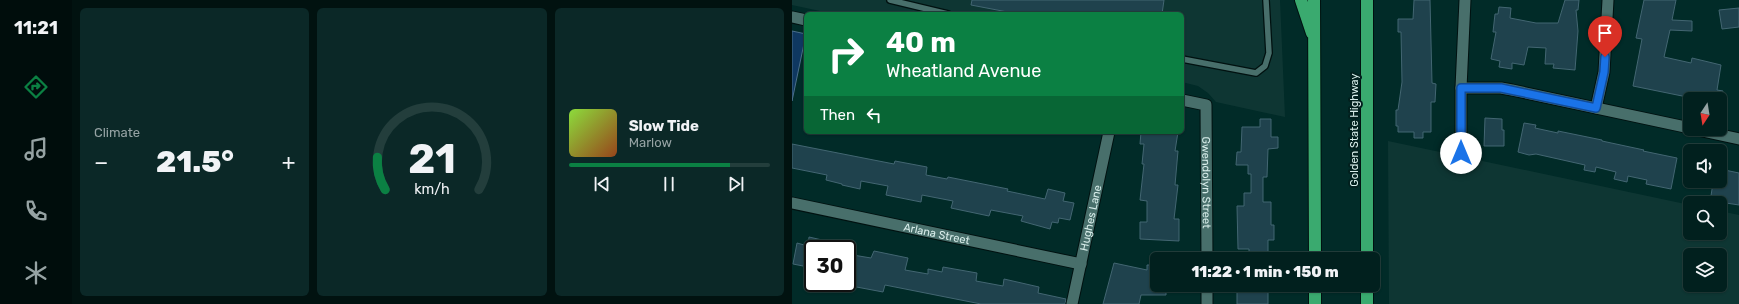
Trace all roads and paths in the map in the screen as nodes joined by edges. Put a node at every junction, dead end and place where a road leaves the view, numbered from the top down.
1 (890, 0) edge
2 (1266, 0) edge
3 (1301, 0) edge
4 (1314, 0) edge
5 (1367, 0) edge
6 (1372, 0) edge
7 (1465, 0) edge
8 (1608, 0) edge
9 (940, 12) edge
10 (792, 17) edge
11 (804, 20) edge
12 (1315, 41) junction
13 (1184, 59) edge
14 (1367, 83) junction
15 (1461, 88) junction
16 (1184, 100) edge
17 (1596, 108) junction
18 (1683, 127) edge
19 (1109, 134) edge
20 (1725, 136) edge
21 (1739, 139) edge
22 (1461, 153) dead end
23 (792, 203) edge
24 (1207, 252) edge
25 (1315, 252) edge
26 (1367, 252) edge
27 (1081, 264) junction
28 (1207, 292) edge
29 (1315, 292) edge
30 (1367, 292) edge
31 (1072, 304) edge
32 (1207, 304) edge
33 (1315, 304) edge
34 (1367, 304) edge

1 - 9 lane
2 - 13 lane
3 - 12 highway
4 - 12 highway
5 - 14 highway, Golden State Highway
6 - 14 highway
7 - 15 street
8 - 17 street
10 - 11 street
12 - 25 highway
14 - 26 highway, Golden State Highway
15 - 17 street
15 - 22 street
16 - 24 street, Gwendolyn Street
17 - 18 street
19 - 27 street, Hughes Lane
20 - 21 street
23 - 27 street, Arlana Street
27 - 31 street, Hughes Lane
28 - 32 street
29 - 33 highway
30 - 34 highway

